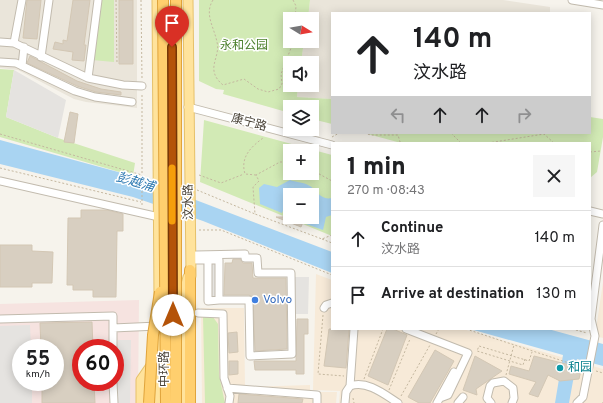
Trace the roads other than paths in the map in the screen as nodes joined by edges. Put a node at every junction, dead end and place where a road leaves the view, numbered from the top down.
1 (22, 0) edge
2 (49, 0) edge
3 (98, 0) edge
4 (157, 0) edge
5 (163, 0) edge
6 (167, 0) edge
7 (172, 0) edge
8 (176, 0) edge
9 (188, 0) edge
10 (572, 0) edge
11 (603, 5) edge
12 (0, 42) edge
13 (14, 43) junction
14 (24, 47) junction
15 (167, 51) junction
16 (41, 57) junction
17 (0, 62) edge
18 (22, 66) junction
19 (88, 78) junction
20 (158, 79) junction
21 (142, 86) dead end
22 (132, 102) dead end
23 (188, 107) junction
24 (331, 145) edge
25 (166, 173) junction
26 (0, 181) edge
27 (591, 211) edge
28 (159, 213) junction
29 (603, 214) edge
30 (170, 222) junction
31 (603, 225) edge
32 (165, 260) junction
33 (208, 260) junction
34 (159, 270) junction
35 (190, 270) junction
36 (168, 287) junction
37 (219, 300) junction
38 (331, 303) edge
39 (324, 308) road end
40 (198, 313) dead end
41 (0, 319) edge
42 (591, 319) edge
43 (158, 326) junction
44 (113, 328) junction
45 (354, 330) edge
46 (409, 330) edge
47 (113, 339) edge
48 (173, 346) junction
49 (158, 355) junction
50 (458, 365) dead end
51 (187, 368) junction
52 (350, 386) junction
53 (227, 388) junction
54 (113, 391) edge
55 (463, 397) dead end
56 (438, 400) edge
57 (114, 403) edge
58 (141, 403) edge
59 (149, 403) edge
60 (158, 403) edge
61 (167, 403) edge
62 (173, 403) edge
63 (176, 403) edge
64 (184, 403) edge
65 (190, 403) edge
66 (195, 403) edge
67 (230, 403) edge
68 (317, 403) edge
69 (345, 403) edge
70 (398, 403) edge
71 (458, 403) edge
72 (491, 403) edge
73 (512, 403) edge
74 (577, 403) edge

1 - 13 street
2 - 16 street
3 - 19 street
4 - 20 main road, 汶水路
5 - 32 highway, 中环路, bridge
6 - 15 main road, 汶水路
7 - 25 main road, 汶水路
8 - 63 highway, 中环路, bridge
9 - 23 main road, 汶水路
10 - 11 street
12 - 13 street
13 - 14 street
14 - 16 street
14 - 18 street
15 - 20 main road
15 - 25 main road, 汶水路
16 - 19 street
17 - 18 street
18 - 22 street
19 - 21 street
20 - 25 main road, 汶水路
23 - 24 street, 康宁路
23 - 35 main road, 汶水路
25 - 28 main road, 汶水路
25 - 30 main road, bridge
26 - 28 street
27 - 29 street
28 - 34 main road, 汶水路
30 - 36 main road
30 - 48 main road
31 - 42 street
32 - 59 highway, bridge
32 - 61 highway, 中环路, bridge
33 - 37 street
33 - 37 street
33 - 37 street
34 - 36 main road
34 - 43 main road, 汶水路
35 - 51 highway
35 - 66 main road, 汶水路
36 - 61 main road
38 - 39 street
40 - 53 street
41 - 44 street
42 - 74 street
43 - 44 street
43 - 49 main road, 汶水路
44 - 47 street
45 - 52 street
46 - 56 street
48 - 51 main road
48 - 62 main road
49 - 58 main road
49 - 60 main road, 汶水路
50 - 56 street
51 - 64 main road
51 - 65 highway
52 - 69 street
52 - 70 street
53 - 67 street
53 - 68 street
54 - 57 street
55 - 71 street
72 - 73 street

